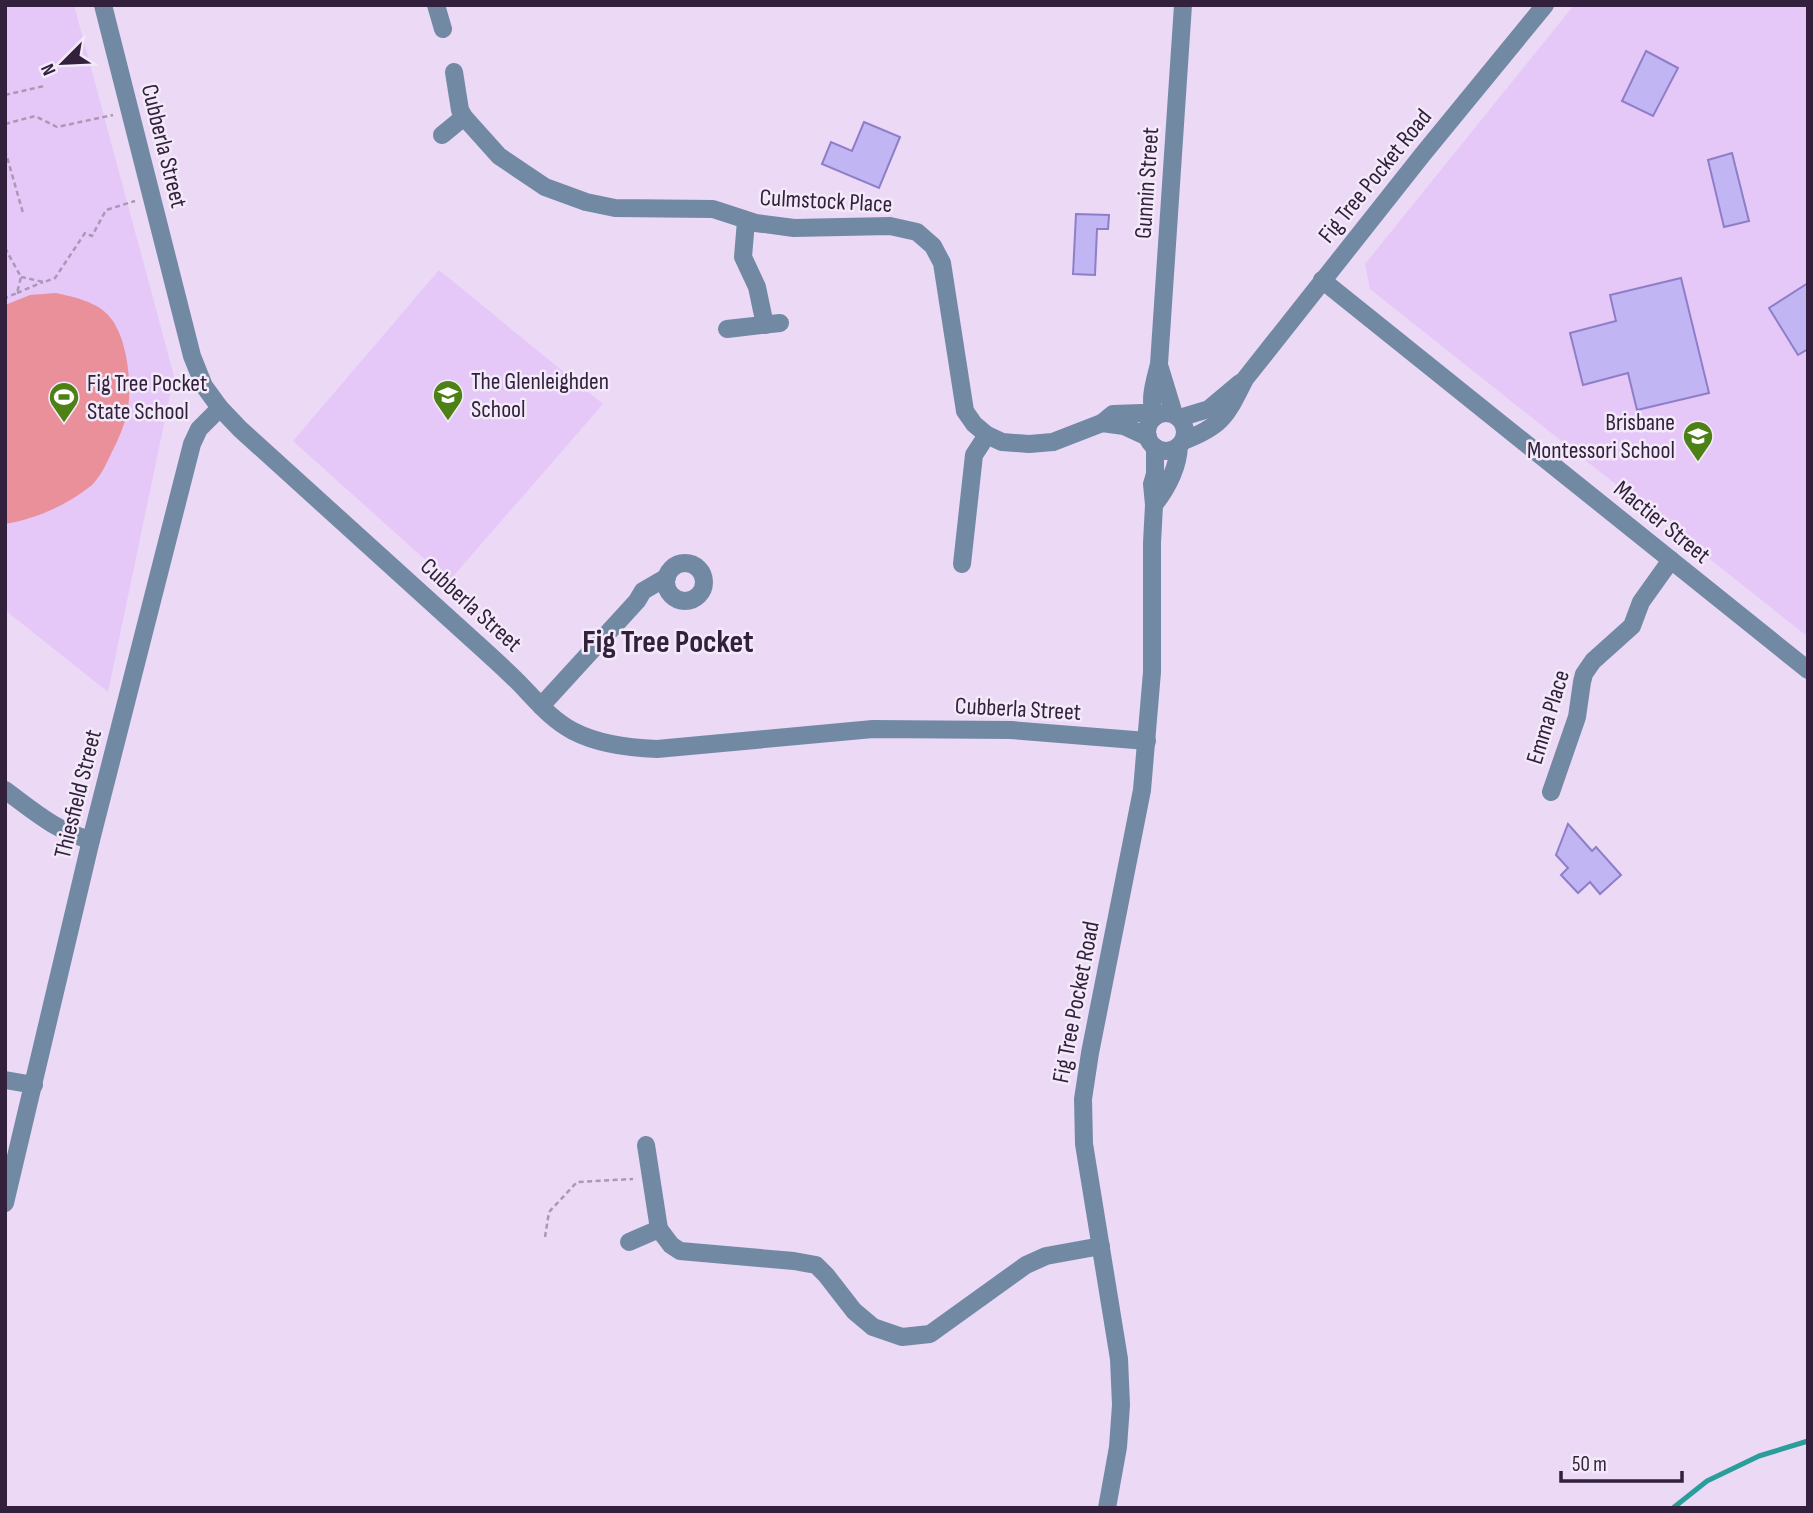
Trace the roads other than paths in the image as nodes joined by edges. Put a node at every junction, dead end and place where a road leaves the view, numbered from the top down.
1 (103, 5) edge
2 (436, 5) edge
3 (1183, 5) edge
4 (1545, 5) edge
5 (443, 29) dead end
6 (454, 72) dead end
7 (464, 117) junction
8 (442, 135) dead end
9 (746, 221) junction
10 (1322, 280) junction
11 (727, 329) dead end
12 (1159, 364) junction
13 (1245, 379) junction
14 (220, 408) junction
15 (1177, 416) junction
16 (1153, 430) junction
17 (987, 435) junction
18 (1181, 443) junction
19 (1154, 505) junction
20 (1671, 560) junction
21 (962, 564) dead end
22 (668, 585) dead end
23 (1808, 670) edge
24 (541, 706) junction
25 (1147, 741) junction
26 (5, 790) edge
27 (1551, 792) dead end
28 (91, 840) junction
29 (5, 1080) edge
30 (34, 1085) junction
31 (646, 1145) dead end
32 (5, 1203) edge
33 (659, 1229) junction
34 (629, 1242) dead end
35 (1101, 1246) junction
36 (1107, 1508) edge

1 - 14 street, Cubberla Street
2 - 5 street
3 - 12 street, Gunnin Street
4 - 10 street, Fig Tree Pocket Road
6 - 7 street, Culmstock Place
7 - 8 street
7 - 9 street, Culmstock Place
9 - 11 street
9 - 17 street, Culmstock Place
10 - 13 street, Fig Tree Pocket Road
10 - 20 street, Mactier Street
12 - 15 street, Gunnin Street
12 - 16 street, Gunnin Street
13 - 15 street, Fig Tree Pocket Road
13 - 18 street, Fig Tree Pocket Road
14 - 24 street, Cubberla Street
14 - 28 street, Thiesfield Street
15 - 16 street, Fig Tree Pocket Road
15 - 18 street, Fig Tree Pocket Road
16 - 17 street
16 - 18 street, Fig Tree Pocket Road
16 - 19 street, Fig Tree Pocket Road
17 - 21 street
18 - 19 street, Fig Tree Pocket Road
19 - 25 street, Fig Tree Pocket Road
20 - 23 street, Mactier Street
20 - 27 street, Emma Place
22 - 24 street
24 - 25 street, Cubberla Street
25 - 35 street, Fig Tree Pocket Road
26 - 28 street
28 - 30 street, Thiesfield Street
29 - 30 street
30 - 32 street, Thiesfield Street
31 - 33 street
33 - 34 street
33 - 35 street
35 - 36 street, Fig Tree Pocket Road

